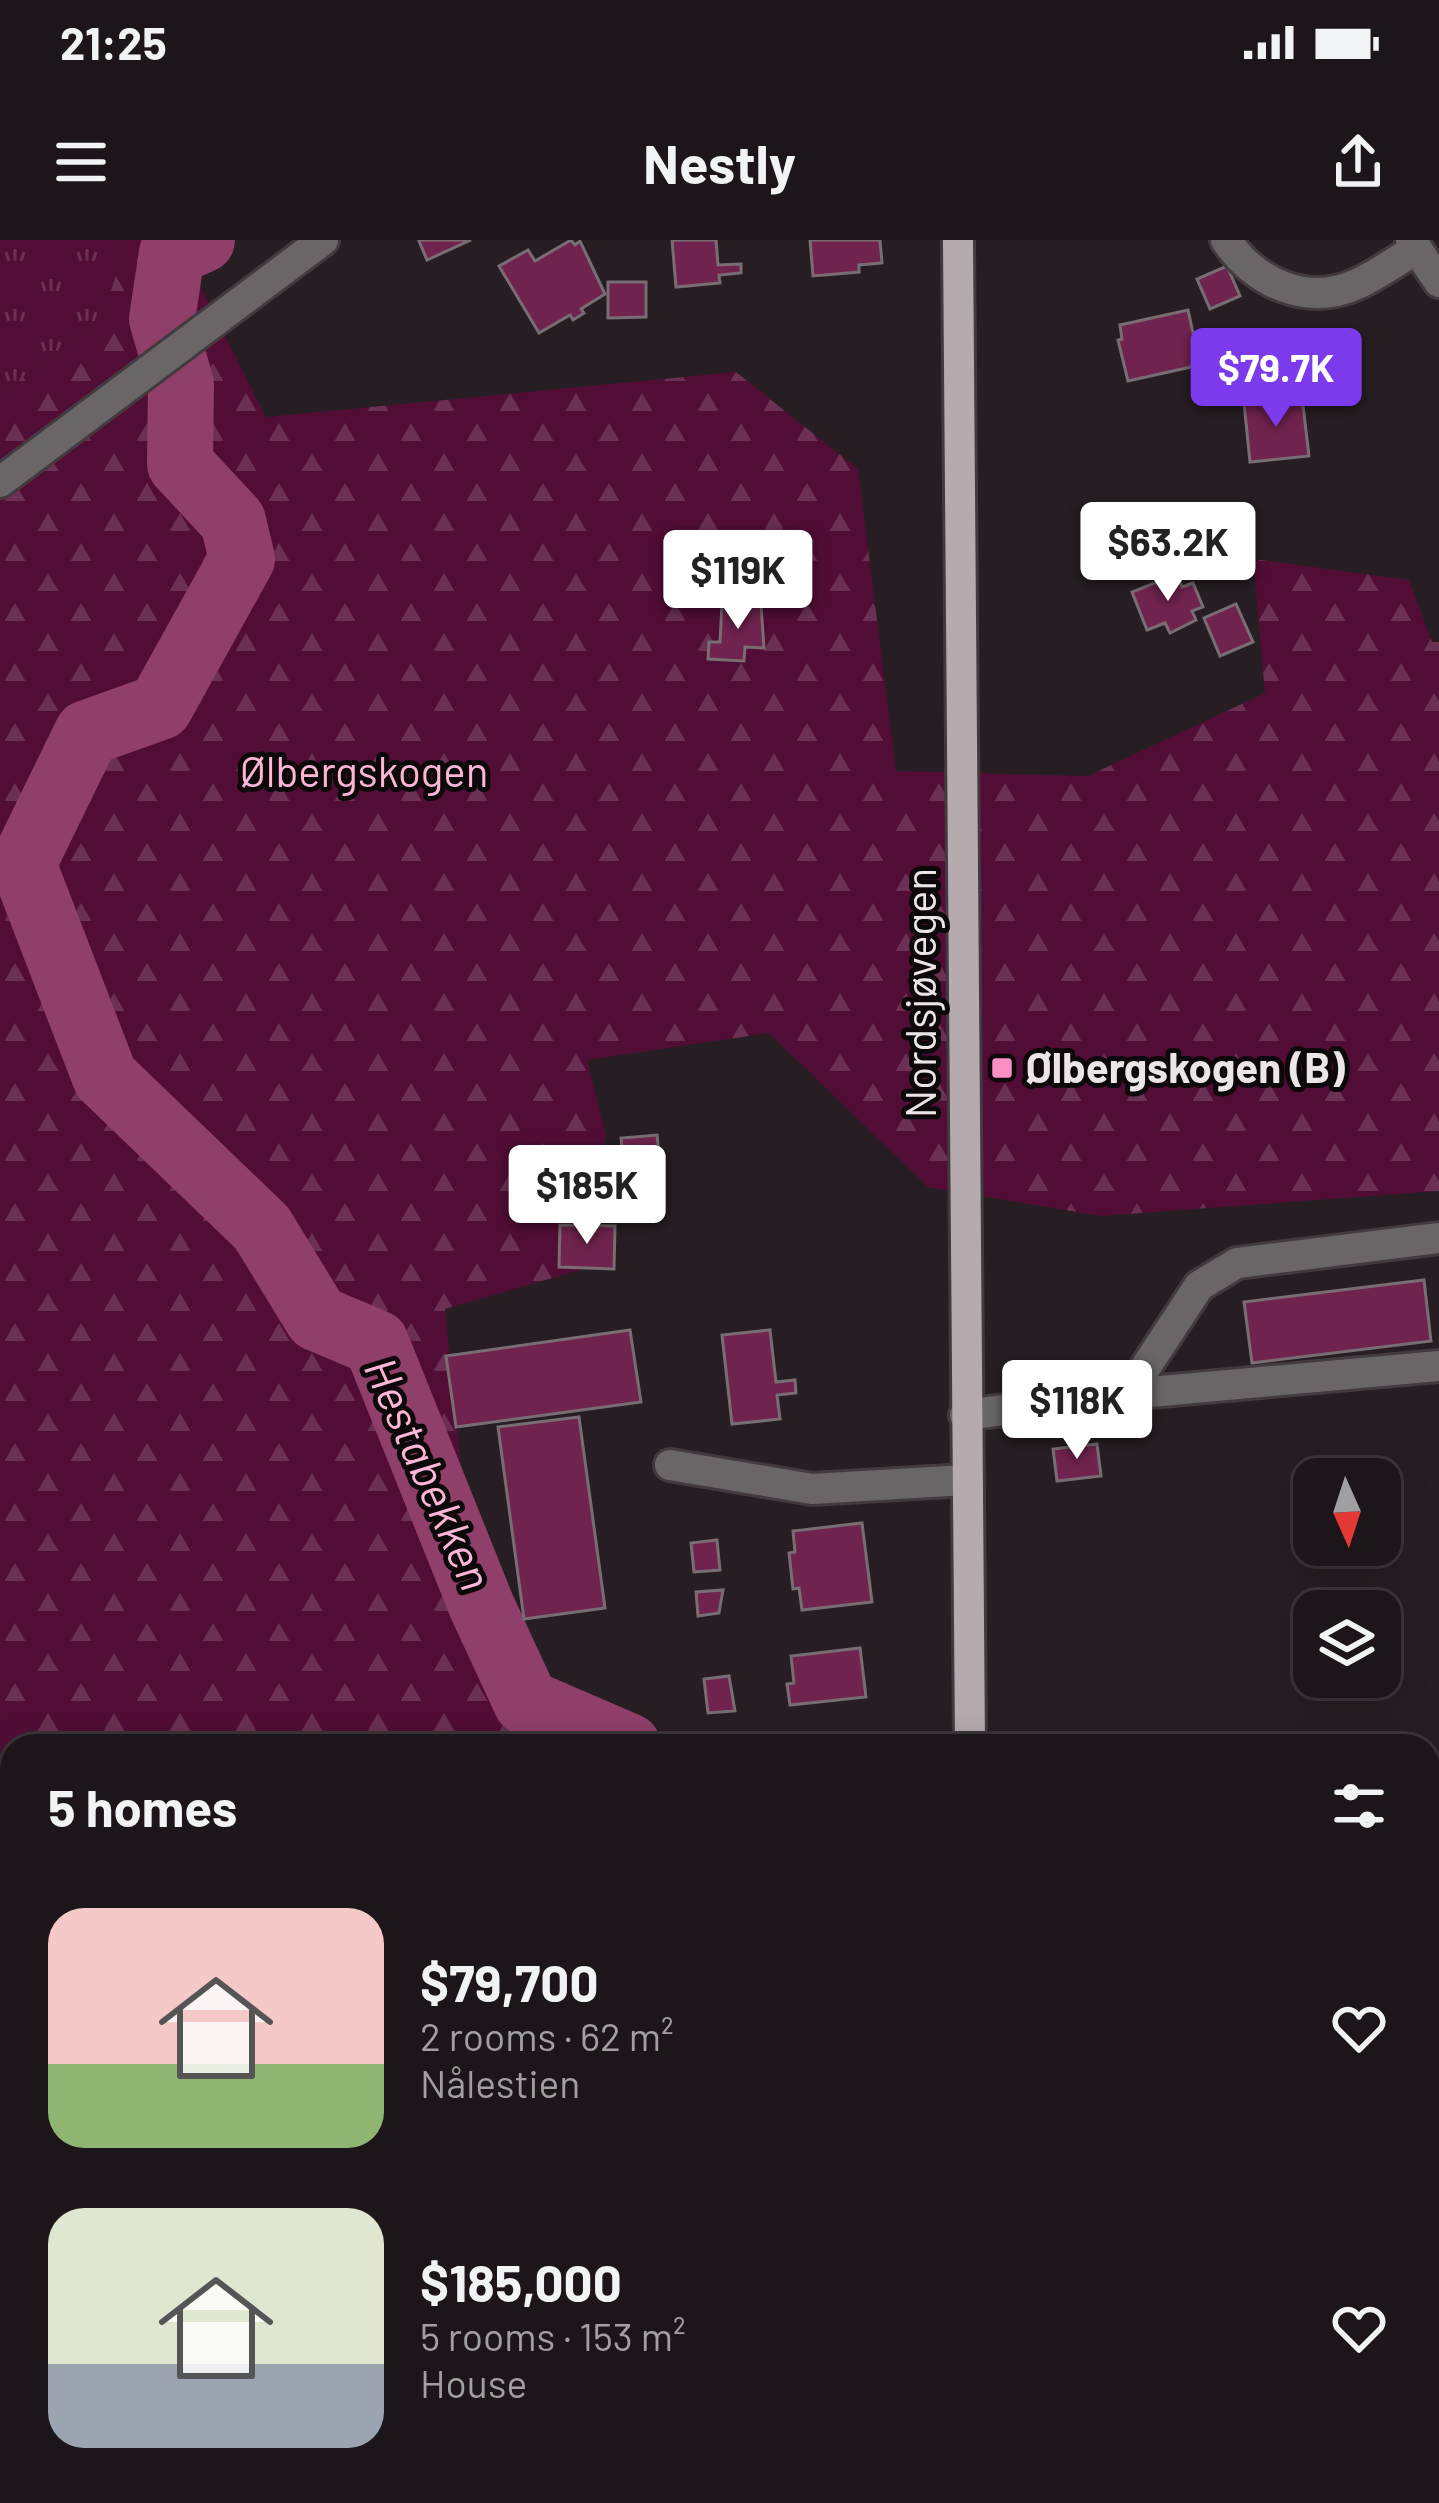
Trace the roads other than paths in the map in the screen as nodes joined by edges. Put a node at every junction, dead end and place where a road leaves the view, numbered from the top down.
1 (323, 240) edge
2 (958, 240) edge
3 (1226, 240) edge
4 (1413, 245) edge
5 (1439, 282) edge
6 (0, 482) edge
7 (1439, 1238) edge
8 (1439, 1366) edge
9 (1128, 1394) junction
10 (965, 1415) junction
11 (670, 1465) dead end
12 (966, 1480) junction
13 (970, 1734) edge

1 - 6 street
2 - 10 main road, Nordsjøvegen
3 - 4 street
4 - 5 street
7 - 9 street
8 - 9 street
9 - 10 street
10 - 12 main road, Nordsjøvegen
11 - 12 street
12 - 13 main road, Nordsjøvegen

